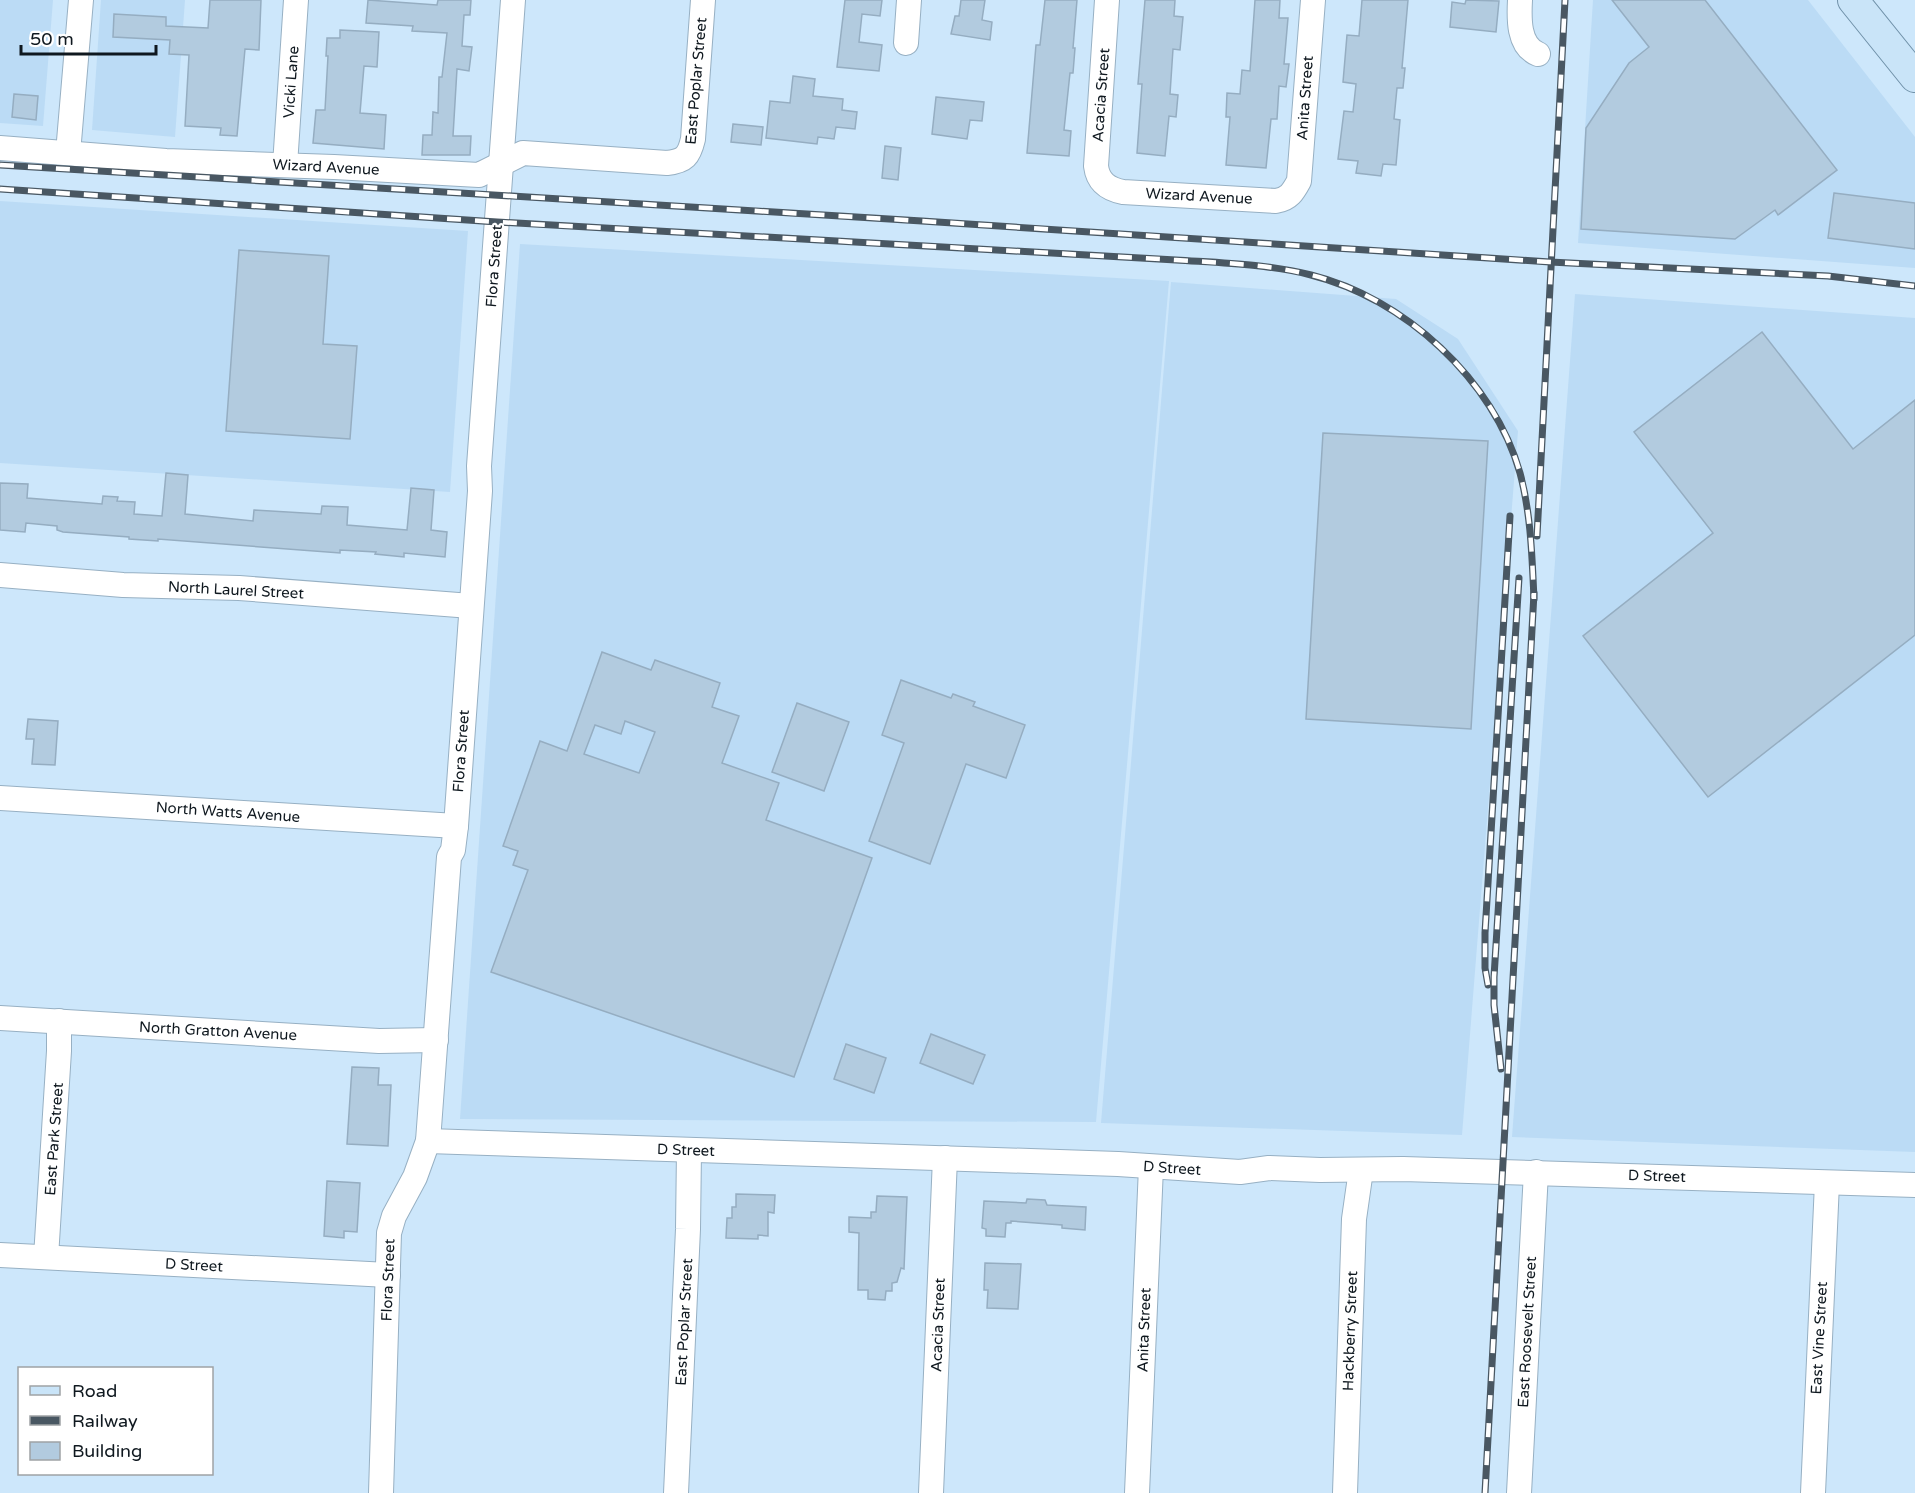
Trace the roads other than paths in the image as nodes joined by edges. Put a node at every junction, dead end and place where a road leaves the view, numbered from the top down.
1 (81, 0) edge
2 (296, 0) edge
3 (513, 0) edge
4 (703, 0) edge
5 (909, 0) edge
6 (1107, 0) edge
7 (1313, 0) edge
8 (1520, 0) edge
9 (1865, 4) edge
10 (906, 43) dead end
11 (1538, 54) dead end
12 (1915, 77) edge
13 (0, 148) edge
14 (68, 153) junction
15 (648, 162) joint
16 (501, 164) junction
17 (285, 165) junction
18 (1106, 186) joint
19 (1291, 195) joint
20 (0, 575) edge
21 (471, 606) junction
22 (0, 798) edge
23 (456, 826) junction
24 (0, 1018) edge
25 (59, 1022) junction
26 (436, 1040) junction
27 (428, 1141) junction
28 (689, 1150) junction
29 (945, 1158) junction
30 (1151, 1167) junction
31 (1361, 1170) junction
32 (1536, 1172) junction
33 (1827, 1183) junction
34 (1915, 1185) edge
35 (0, 1255) edge
36 (46, 1257) junction
37 (388, 1275) junction
38 (381, 1493) edge
39 (676, 1493) edge
40 (931, 1493) edge
41 (1137, 1493) edge
42 (1345, 1493) edge
43 (1519, 1493) edge
44 (1813, 1493) edge

1 - 14 street
2 - 17 street, Vicki Lane
3 - 16 street, Flora Street
4 - 15 street, East Poplar Street
5 - 10 street
6 - 18 street, Acacia Street
7 - 19 street, Anita Street
8 - 11 street
9 - 12 main road
13 - 14 street, Wizard Avenue
14 - 17 street, Wizard Avenue
15 - 16 street, Wizard Avenue
16 - 17 street, Wizard Avenue
16 - 21 street, Flora Street
18 - 19 street, Wizard Avenue
20 - 21 street, North Laurel Street
21 - 23 street, Flora Street
22 - 23 street, North Watts Avenue
23 - 26 street, Flora Street
24 - 25 street, North Gratton Avenue
25 - 26 street, North Gratton Avenue
25 - 36 street, East Park Street
26 - 27 street, Flora Street
27 - 28 street, D Street
27 - 37 street, Flora Street
28 - 29 street, D Street
28 - 39 street, East Poplar Street
29 - 30 street, D Street
29 - 40 street, Acacia Street
30 - 31 street, D Street
30 - 41 street, Anita Street
31 - 32 street, D Street
31 - 42 street, Hackberry Street
32 - 33 street, D Street
32 - 43 street, East Roosevelt Street
33 - 34 street, D Street
33 - 44 street, East Vine Street
35 - 36 street, D Street
36 - 37 street, D Street
37 - 38 street, Flora Street

